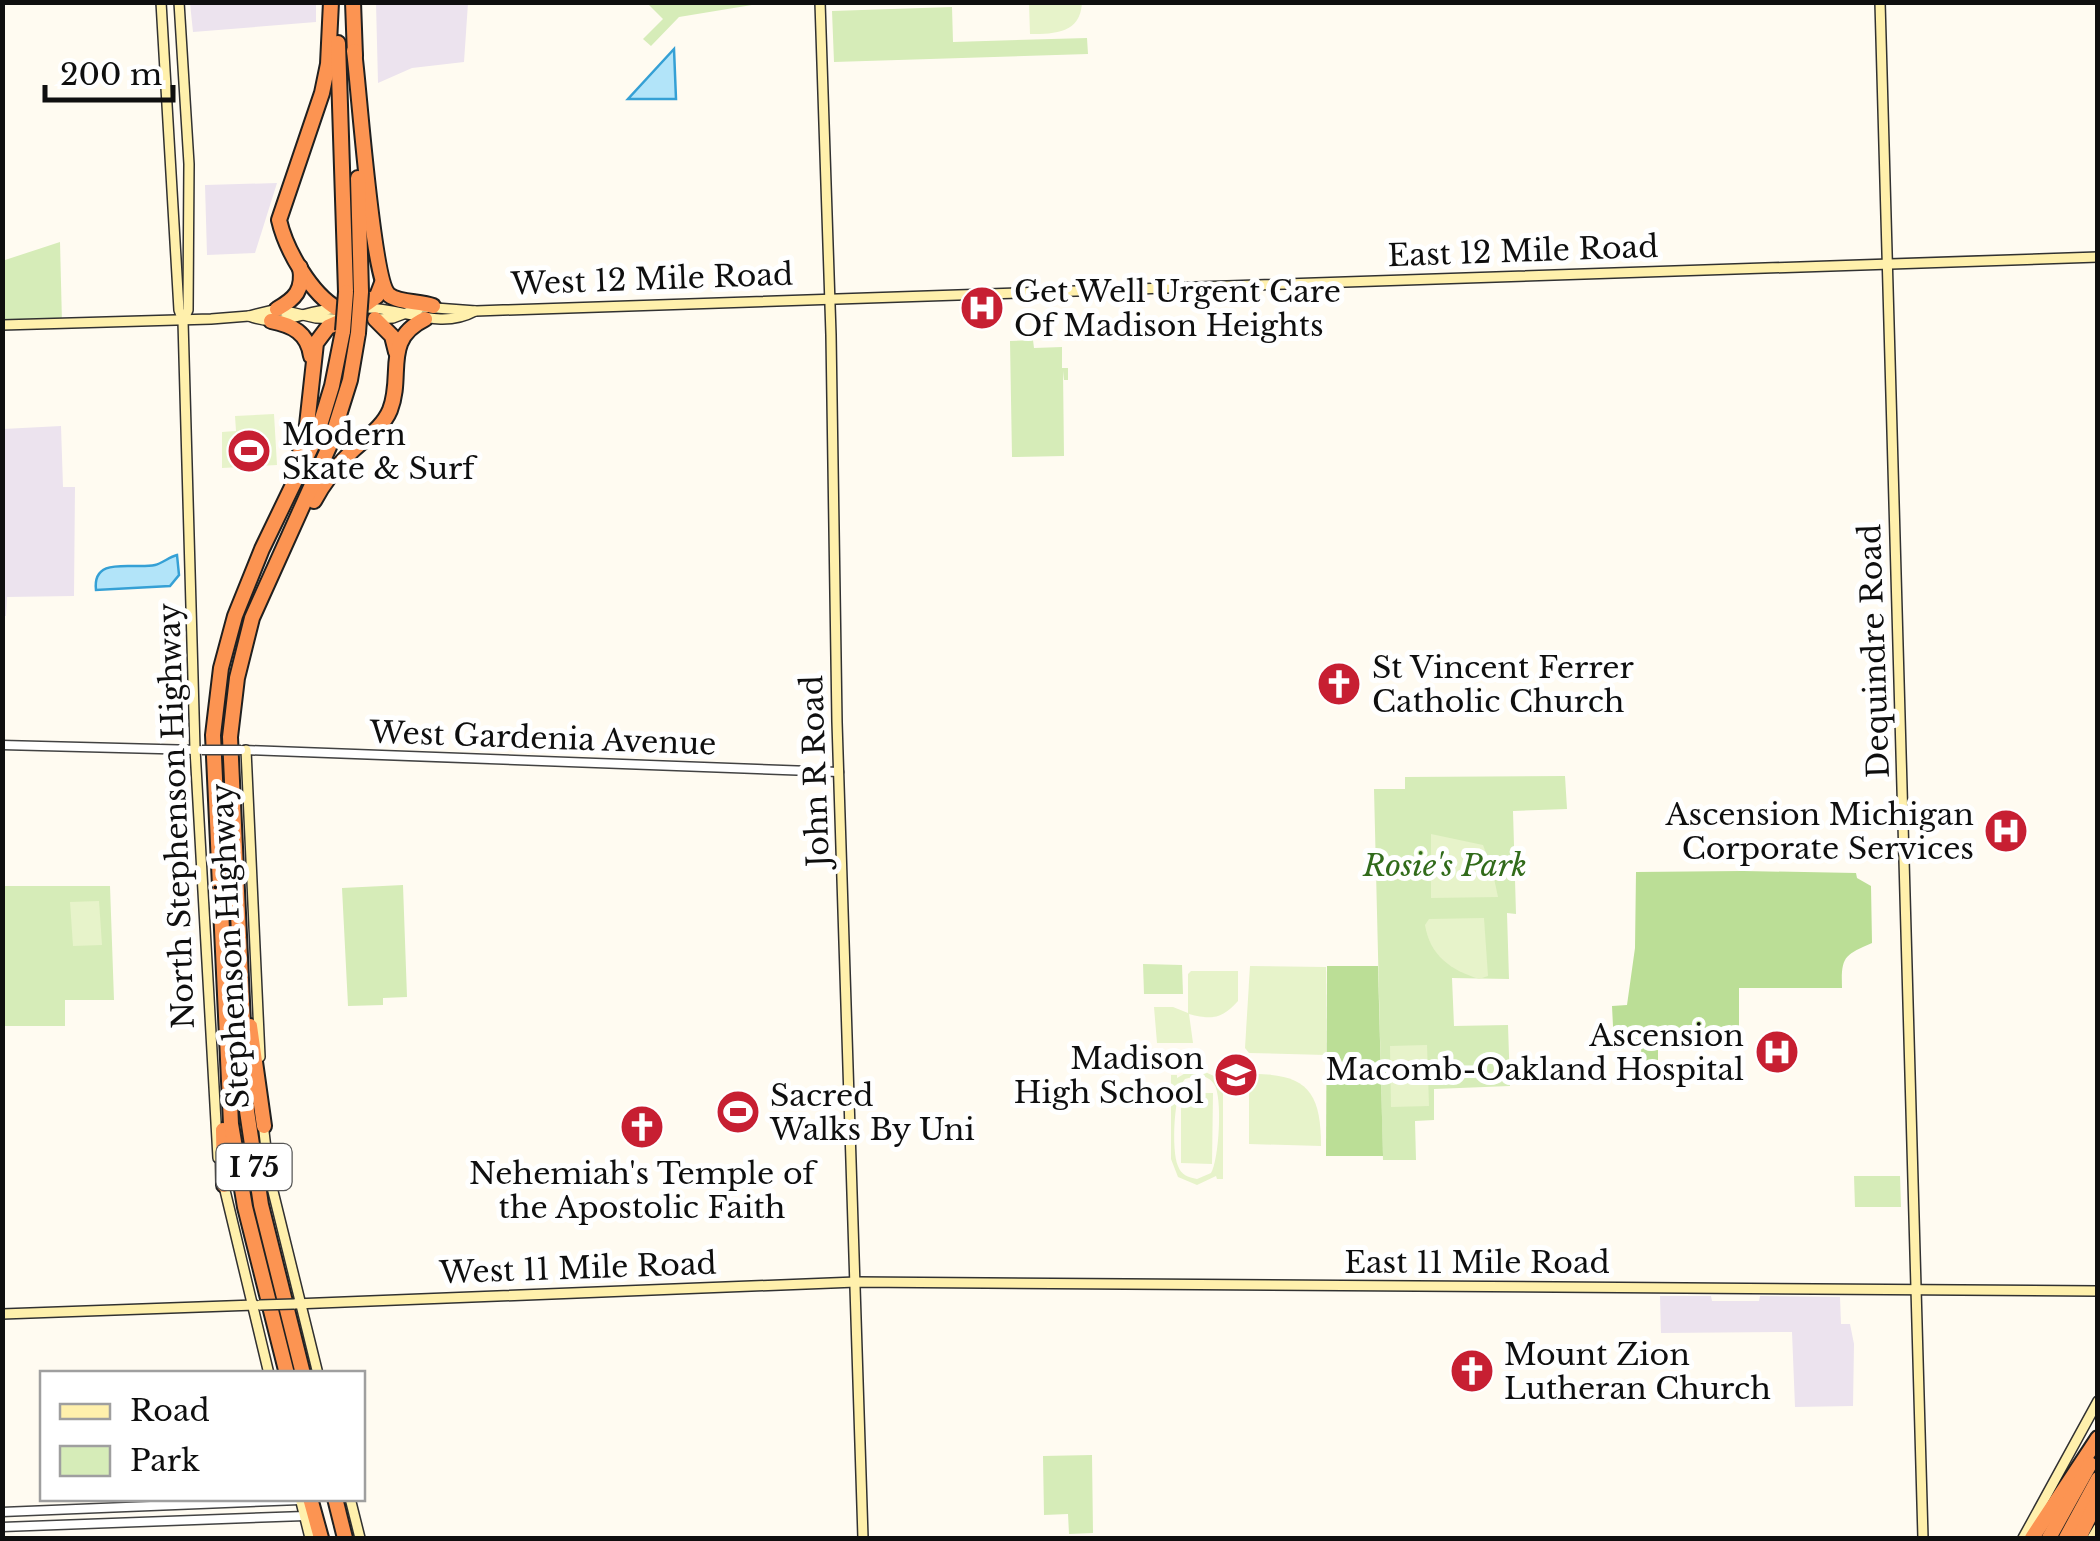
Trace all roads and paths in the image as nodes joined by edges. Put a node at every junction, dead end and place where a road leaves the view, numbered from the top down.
1 (180, 2) edge
2 (334, 2) edge
3 (353, 2) edge
4 (820, 2) edge
5 (1880, 2) edge
6 (161, 8) edge
7 (164, 47) junction
8 (184, 70) junction
9 (186, 107) junction
10 (360, 126) junction
11 (171, 163) junction
12 (189, 164) junction
13 (190, 216) junction
14 (2098, 256) edge
15 (298, 262) junction
16 (1888, 264) junction
17 (382, 283) junction
18 (354, 292) junction
19 (830, 297) junction
20 (359, 308) junction
21 (404, 313) junction
22 (429, 313) junction
23 (274, 315) junction
24 (375, 319) junction
25 (183, 320) junction
26 (346, 323) junction
27 (2, 324) edge
28 (396, 358) junction
29 (312, 366) junction
30 (262, 549) junction
31 (278, 556) junction
32 (2, 745) edge
33 (198, 750) junction
34 (244, 750) junction
35 (839, 772) junction
36 (238, 956) junction
37 (225, 1000) junction
38 (264, 1126) junction
39 (224, 1185) junction
40 (856, 1282) junction
41 (1915, 1291) junction
42 (2098, 1291) edge
43 (298, 1304) junction
44 (256, 1305) junction
45 (2, 1314) edge
46 (268, 1371) edge
47 (285, 1371) edge
48 (302, 1371) edge
49 (317, 1371) edge
50 (2098, 1401) edge
51 (2098, 1438) edge
52 (2098, 1451) edge
53 (2098, 1480) edge
54 (2098, 1498) edge
55 (257, 1501) edge
56 (303, 1501) edge
57 (304, 1501) edge
58 (319, 1501) edge
59 (336, 1501) edge
60 (351, 1501) edge
61 (2, 1512) edge
62 (305, 1516) junction
63 (2, 1528) edge
64 (2098, 1528) edge
65 (310, 1538) edge
66 (321, 1538) edge
67 (328, 1538) edge
68 (346, 1538) edge
69 (360, 1538) edge
70 (864, 1538) edge
71 (1923, 1538) edge
72 (2024, 1538) edge
73 (2032, 1538) edge
74 (2049, 1538) edge
75 (2066, 1538) edge
76 (2079, 1538) edge
77 (2092, 1538) edge

1 - 8 main road, North Stephenson Highway
2 - 15 highway
2 - 18 highway, I 75
3 - 10 highway, I 75
4 - 19 main road, John R Road
5 - 16 main road, Dequindre Road
6 - 7 main road, North Stephenson Highway
6 - 8 main road
7 - 9 main road
7 - 11 main road, North Stephenson Highway
8 - 9 main road, North Stephenson Highway
9 - 12 main road, North Stephenson Highway
10 - 17 highway
10 - 18 highway, I 75
11 - 12 main road
11 - 13 main road
11 - 25 main road, North Stephenson Highway
12 - 13 main road, North Stephenson Highway
13 - 25 main road, North Stephenson Highway
14 - 16 main road, East 12 Mile Road
15 - 23 highway
15 - 26 highway
16 - 19 main road, East 12 Mile Road
16 - 41 main road, Dequindre Road
17 - 20 highway
17 - 22 highway
18 - 26 highway, I 75, bridge
19 - 22 main road, West 12 Mile Road
19 - 35 main road, John R Road
20 - 21 main road, West 12 Mile Road
20 - 26 main road, West 12 Mile Road
21 - 22 main road, West 12 Mile Road
21 - 24 main road, West 12 Mile Road
22 - 28 highway
23 - 25 main road, West 12 Mile Road
23 - 26 main road, West 12 Mile Road
23 - 29 highway
24 - 26 main road, West 12 Mile Road
24 - 28 highway
25 - 27 main road, West 12 Mile Road
25 - 33 main road, North Stephenson Highway
26 - 29 highway
26 - 30 highway, I 75
26 - 31 highway, I 75
28 - 31 highway
29 - 30 highway
30 - 37 highway, I 75
31 - 36 highway, I 75
32 - 33 street, West Gardenia Avenue
33 - 34 street, West Gardenia Avenue, bridge
33 - 39 main road, North Stephenson Highway
34 - 35 street, West Gardenia Avenue
34 - 38 main road, Stephenson Highway
35 - 40 main road, John R Road
36 - 38 highway
36 - 48 highway, I 75
37 - 39 highway
37 - 47 highway, I 75
38 - 43 main road, Stephenson Highway
39 - 44 main road, North Stephenson Highway
40 - 41 main road, East 11 Mile Road
40 - 43 main road, West 11 Mile Road
40 - 70 main road, John R Road
41 - 42 main road, East 11 Mile Road
41 - 71 main road, Dequindre Road
43 - 44 main road, bridge
43 - 49 main road, Stephenson Highway
44 - 45 main road
44 - 46 main road, North Stephenson Highway
50 - 72 main road
51 - 73 highway
52 - 74 highway
53 - 75 highway
54 - 76 highway
55 - 61 street
56 - 62 main road
57 - 66 highway
58 - 67 highway
59 - 68 highway
60 - 69 main road
62 - 63 street
62 - 65 main road
64 - 77 main road

